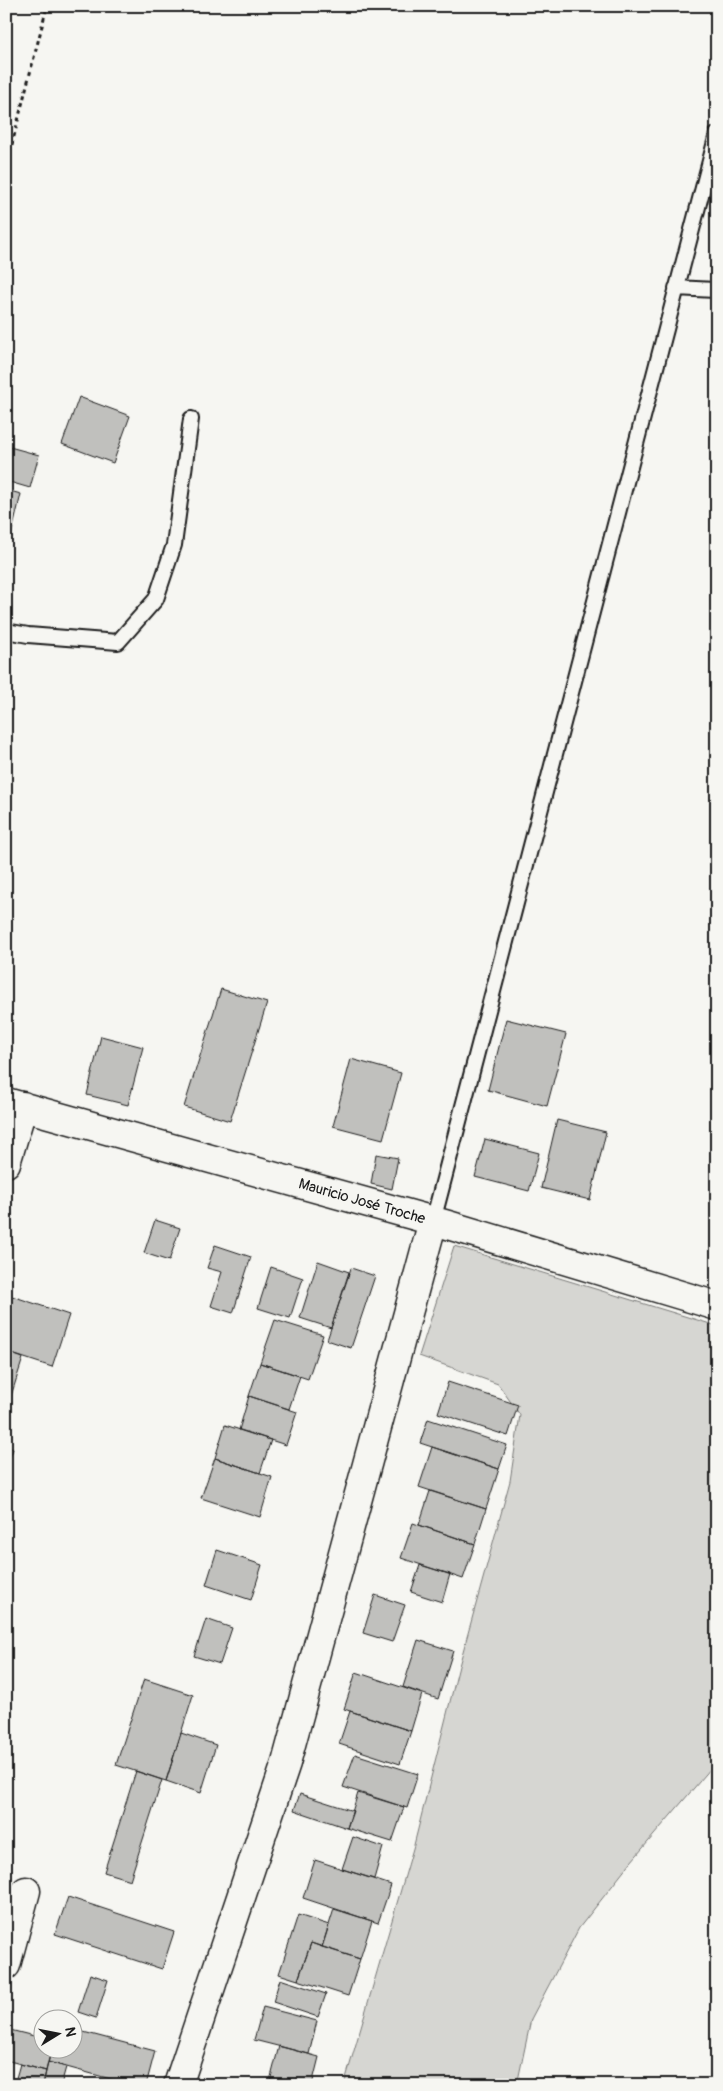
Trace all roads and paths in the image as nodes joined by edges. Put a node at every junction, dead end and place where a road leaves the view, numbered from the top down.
1 (47, 6) edge
2 (717, 134) edge
3 (6, 168) edge
4 (676, 288) junction
5 (717, 288) edge
6 (191, 418) dead end
7 (6, 631) edge
8 (14, 1104) edge
9 (6, 1163) edge
10 (433, 1221) junction
11 (717, 1306) edge
12 (26, 1891) dead end
13 (6, 1966) edge
14 (178, 2085) edge

1 - 3 path
2 - 4 lane
4 - 5 lane
4 - 10 lane
6 - 7 lane
8 - 9 street
8 - 10 street, Mauricio José Troche
10 - 11 street, Mauricio José Troche
10 - 14 street
12 - 13 street

